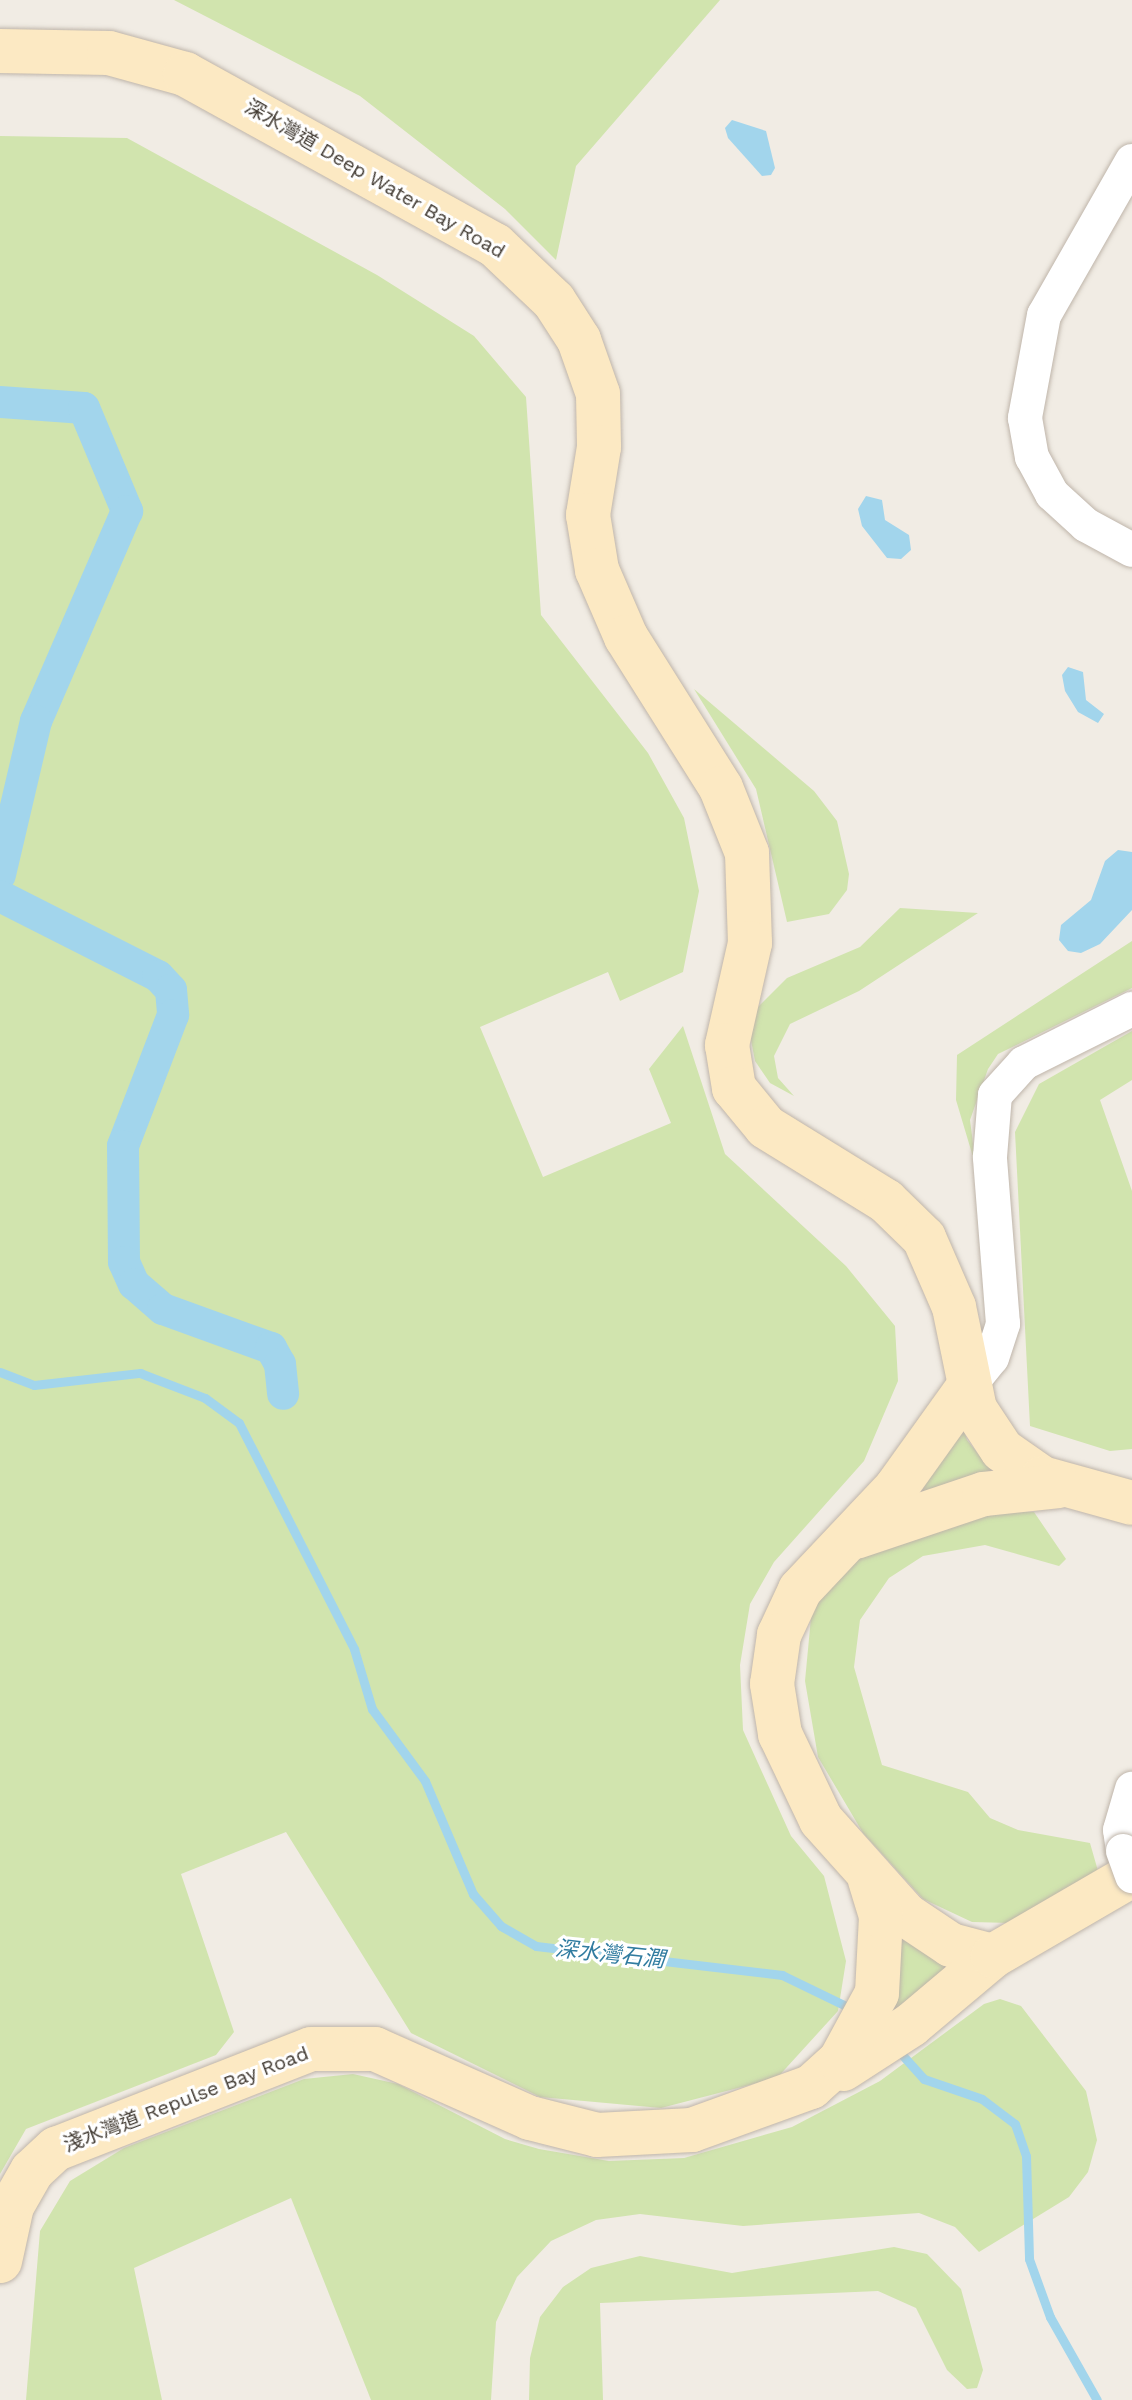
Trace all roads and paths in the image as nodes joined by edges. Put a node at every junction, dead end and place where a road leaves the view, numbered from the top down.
1 (0, 51) edge
2 (1132, 161) edge
3 (1132, 550) edge
4 (1132, 1009) edge
5 (969, 1386) junction
6 (1065, 1486) junction
7 (1132, 1503) edge
8 (852, 1538) junction
9 (1132, 1789) edge
10 (1129, 1867) edge
11 (870, 1879) junction
12 (993, 1956) junction
13 (878, 2027) junction
14 (0, 2261) edge

1 - 5 main road, 深水灣道 Deep Water Bay Road
2 - 3 street
4 - 5 street
5 - 6 main road, 深水灣道 Deep Water Bay Road
5 - 8 main road
6 - 7 main road
6 - 8 main road
8 - 11 main road
9 - 10 street
10 - 12 main road, 淺水灣道 Repulse Bay Road
11 - 12 main road
11 - 13 main road
12 - 13 main road, 淺水灣道 Repulse Bay Road
13 - 14 main road, 淺水灣道 Repulse Bay Road

